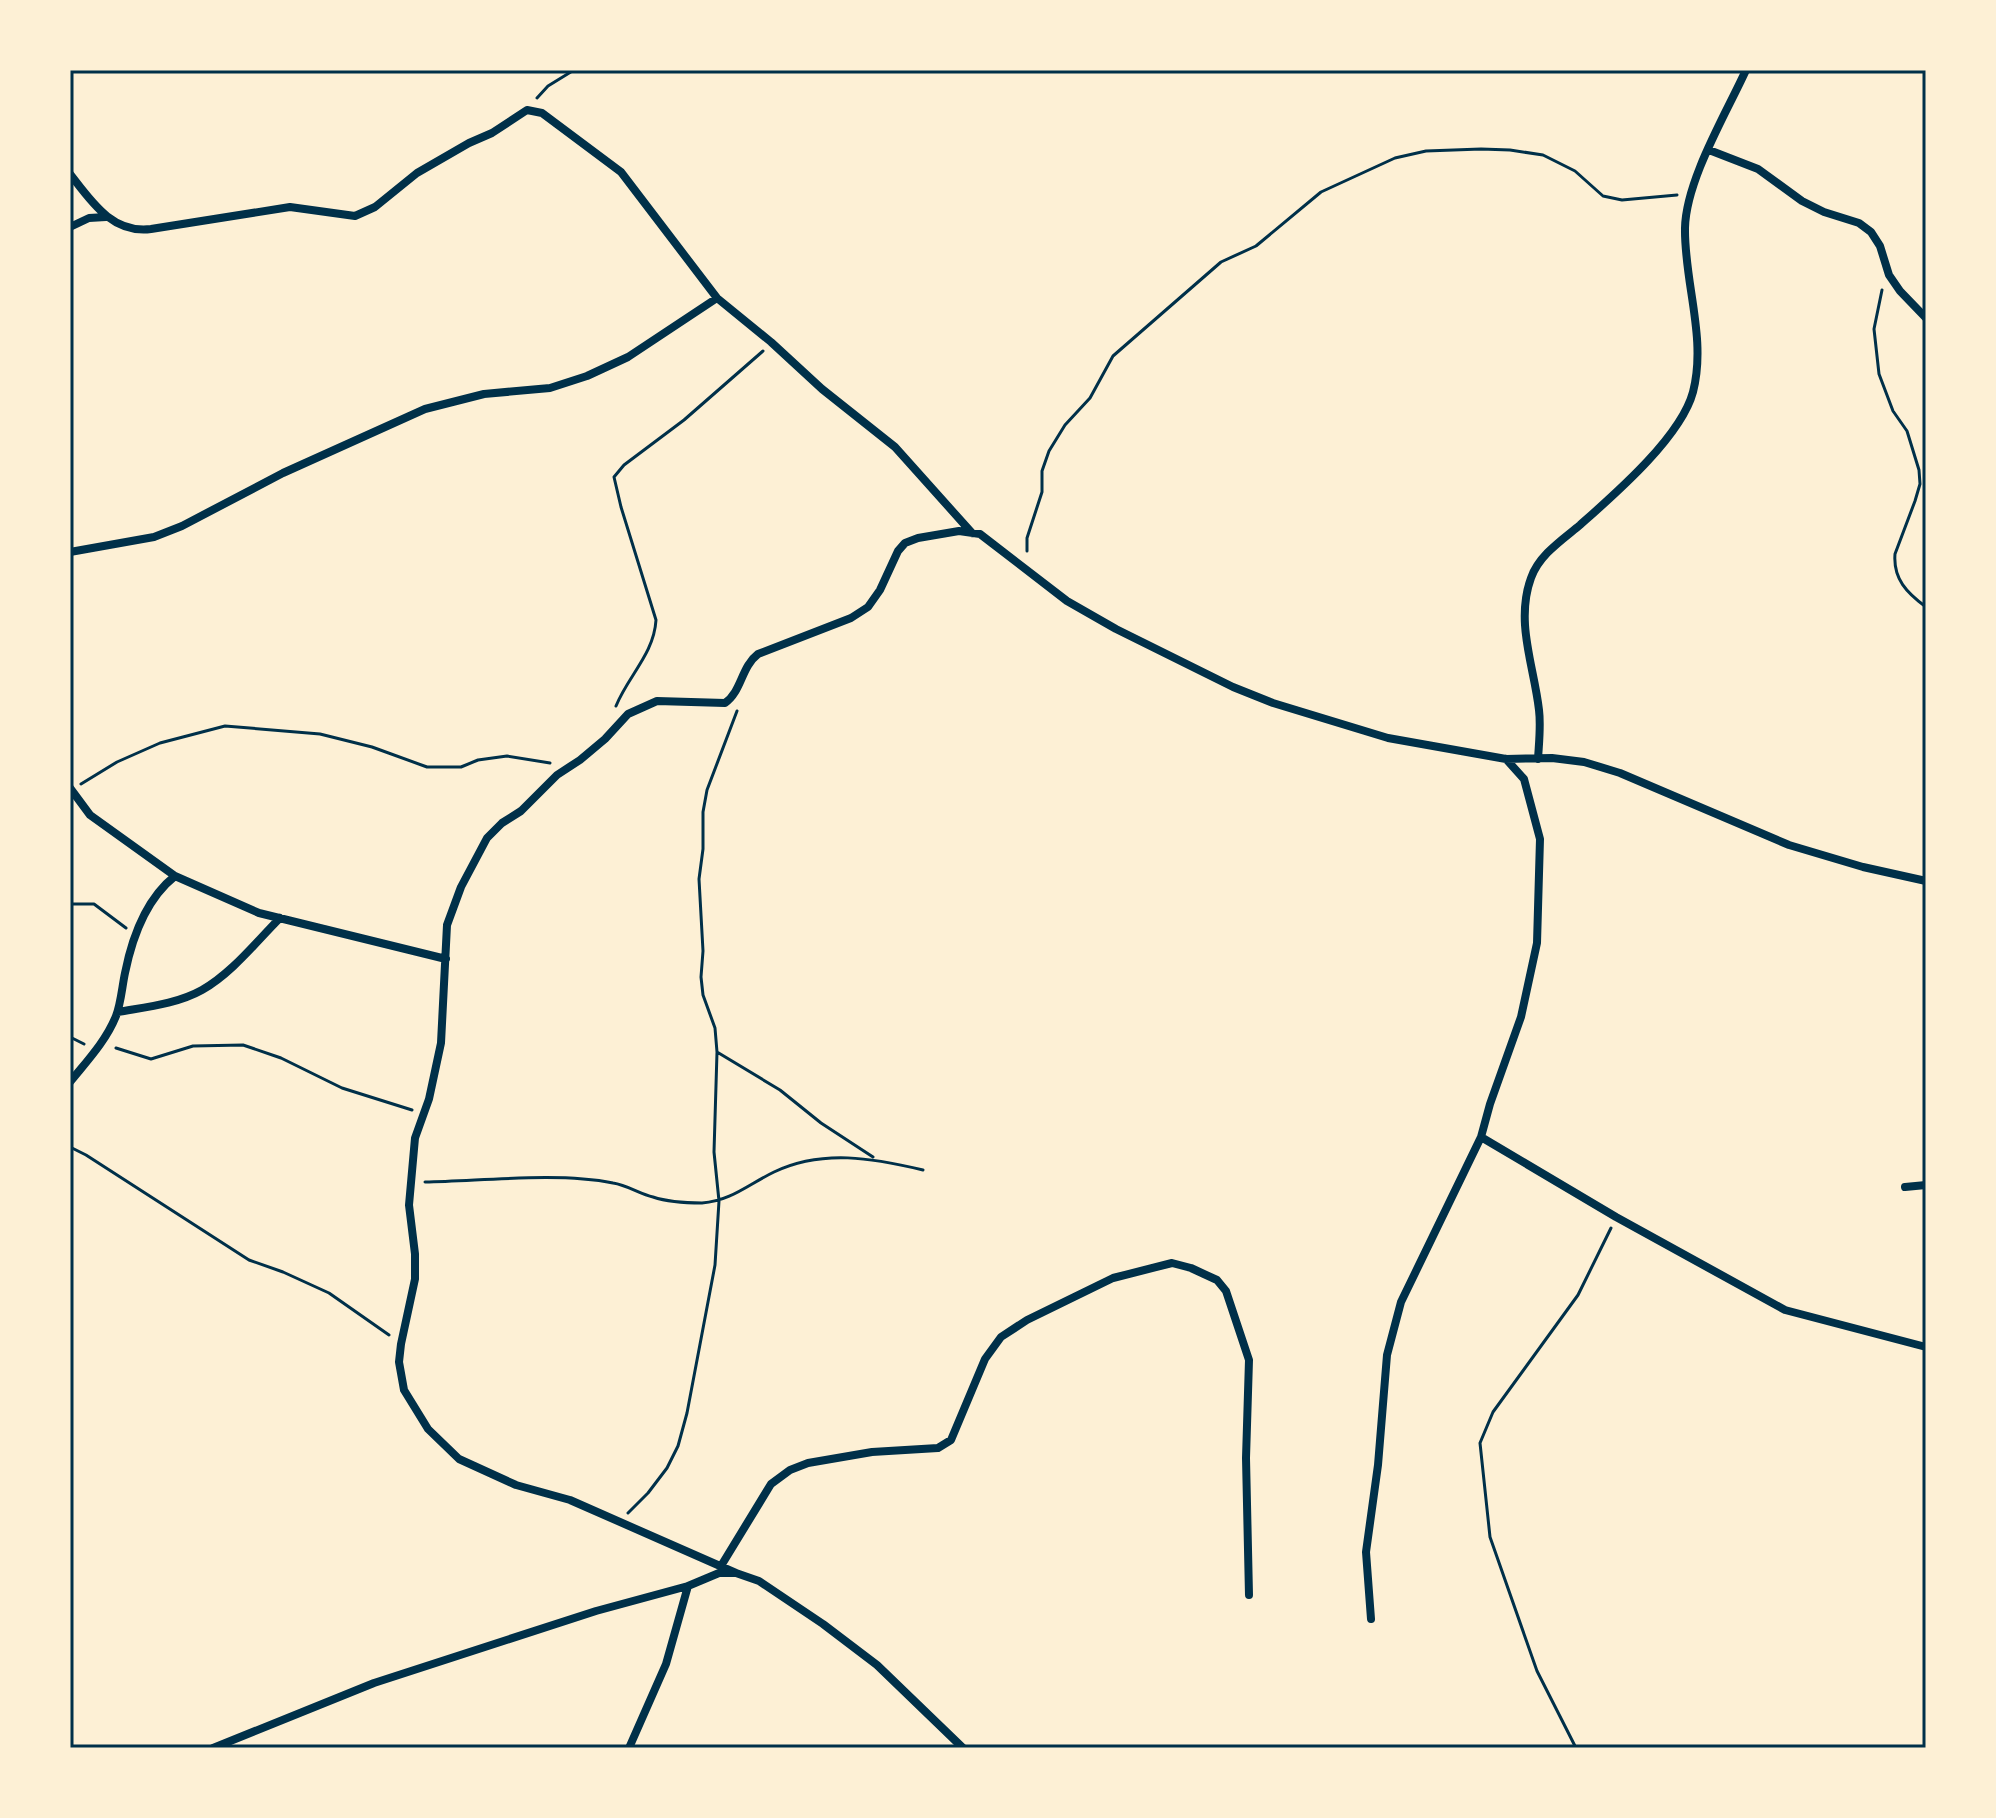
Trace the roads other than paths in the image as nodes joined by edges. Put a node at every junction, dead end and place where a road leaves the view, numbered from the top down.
1 (1746, 70) edge
2 (1709, 150) junction
3 (70, 174) edge
4 (106, 217) junction
5 (70, 227) edge
6 (717, 298) junction
7 (1926, 318) edge
8 (972, 533) junction
9 (70, 552) edge
10 (1506, 759) junction
11 (1538, 759) junction
12 (71, 789) edge
13 (175, 876) junction
14 (1926, 881) edge
15 (280, 918) junction
16 (446, 959) junction
17 (118, 1012) junction
18 (70, 1082) edge
19 (1481, 1137) junction
20 (1926, 1185) edge
21 (1905, 1187) dead end
22 (1926, 1347) edge
23 (721, 1566) junction
24 (736, 1573) junction
25 (688, 1586) junction
26 (1249, 1595) dead end
27 (1371, 1619) dead end
28 (213, 1748) edge
29 (629, 1748) edge
30 (963, 1748) edge

1 - 2 street
2 - 7 street
2 - 11 street
3 - 4 street
4 - 5 street
4 - 6 street
6 - 8 street
6 - 9 street
8 - 10 street
8 - 16 street
10 - 11 street
10 - 19 street
11 - 14 street
12 - 13 street
13 - 15 street
13 - 17 street
15 - 16 street
15 - 17 street
16 - 23 street
17 - 18 street
19 - 22 street
19 - 27 street
20 - 21 street
23 - 24 street
23 - 26 street
24 - 25 street
24 - 30 street
25 - 28 street
25 - 29 street

